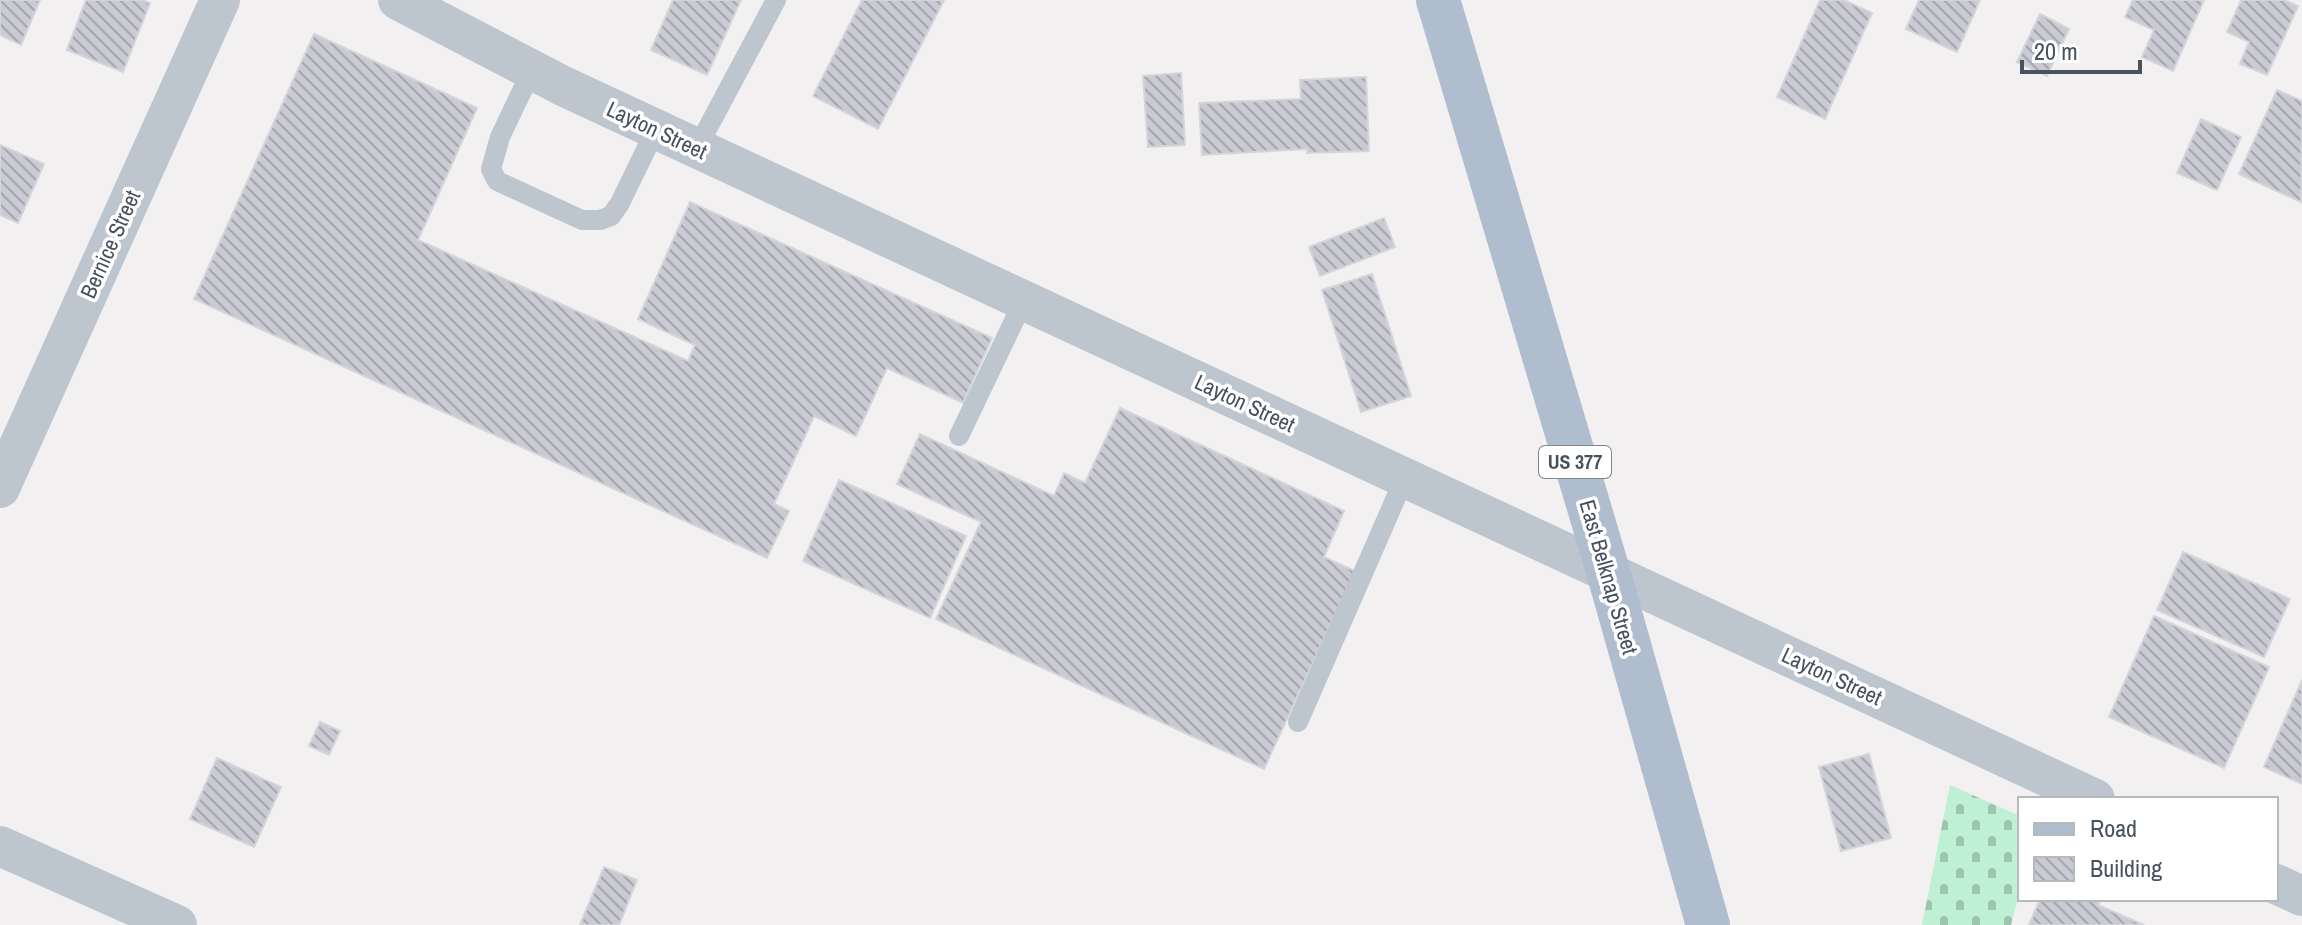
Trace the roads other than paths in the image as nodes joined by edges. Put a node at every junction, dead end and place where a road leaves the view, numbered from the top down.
1 (220, 0) edge
2 (398, 0) edge
3 (776, 0) edge
4 (1438, 0) edge
5 (532, 70) junction
6 (656, 129) junction
7 (697, 148) junction
8 (1024, 300) junction
9 (959, 436) dead end
10 (1405, 477) junction
11 (0, 488) edge
12 (1608, 571) junction
13 (1298, 722) dead end
14 (2091, 797) edge
15 (0, 846) edge
16 (2278, 885) edge
17 (2302, 896) edge
18 (177, 925) edge
19 (1708, 925) edge

1 - 11 street, Bernice Street
2 - 5 street, Layton Street
3 - 7 lane
4 - 12 main road, East Belknap Street / US 377
5 - 6 street, Layton Street
5 - 6 lane
6 - 7 street, Layton Street
7 - 8 street, Layton Street
8 - 9 lane
8 - 10 street, Layton Street
10 - 12 street, Layton Street
10 - 13 lane
12 - 14 street, Layton Street
12 - 19 main road, East Belknap Street / US 377
15 - 18 street
16 - 17 street

